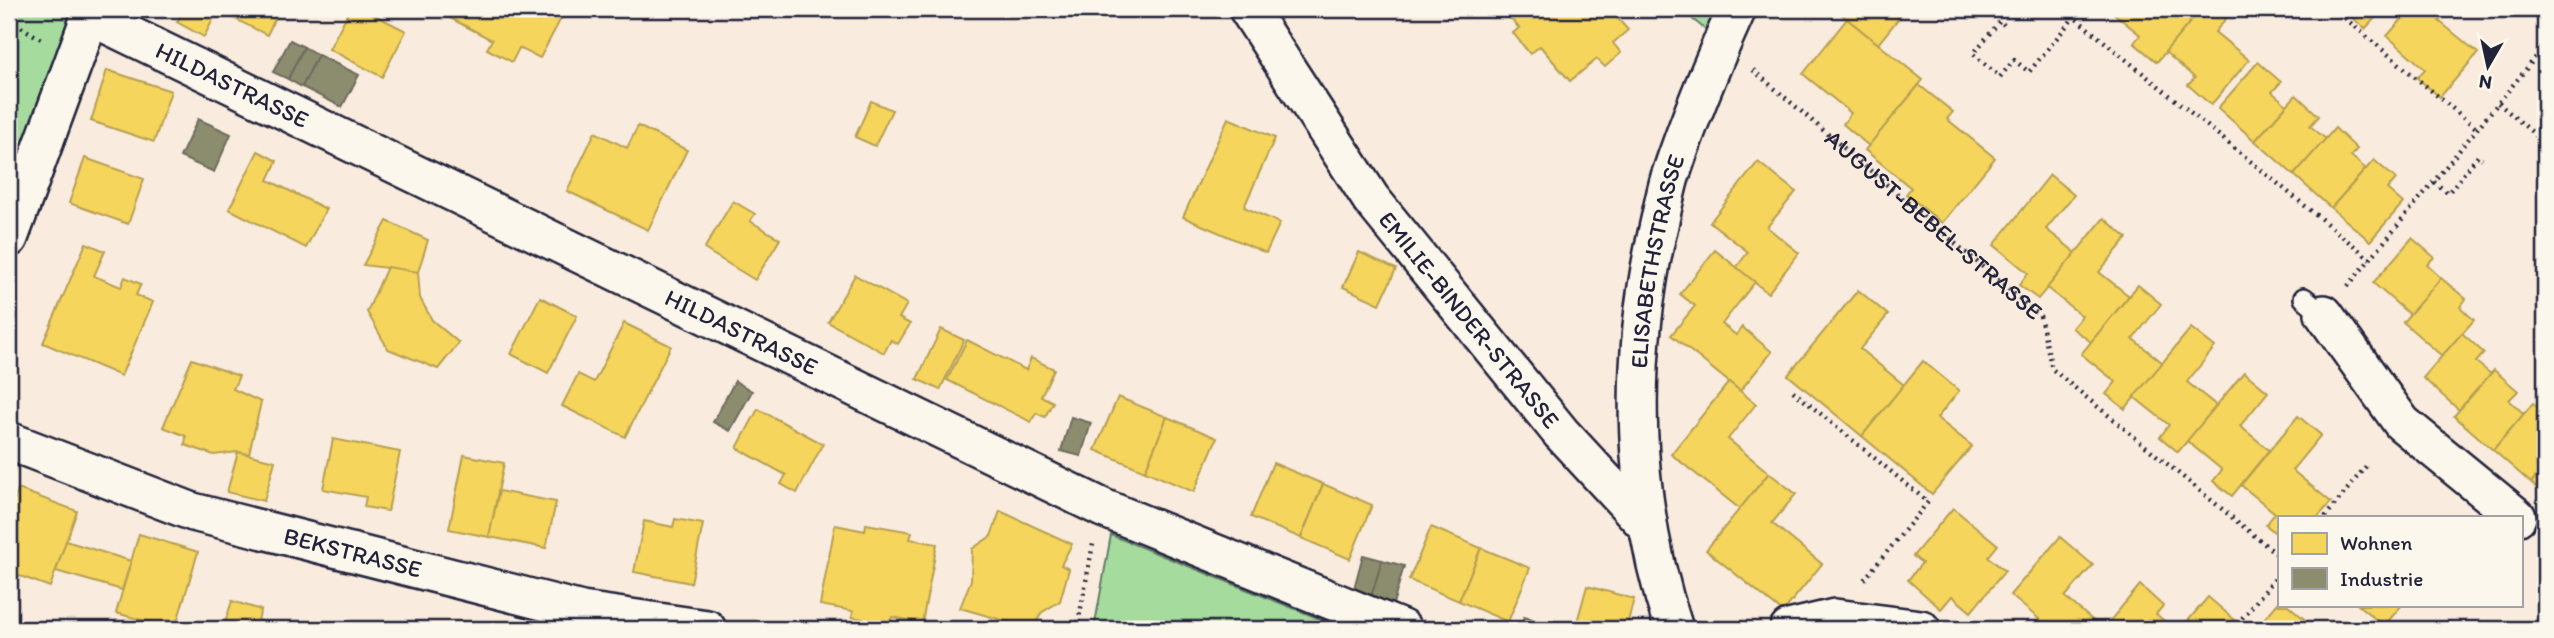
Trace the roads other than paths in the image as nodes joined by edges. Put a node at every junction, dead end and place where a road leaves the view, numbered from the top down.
1 (1248, 9) edge
2 (1737, 9) edge
3 (92, 13) edge
4 (9, 238) edge
5 (2314, 306) dead end
6 (9, 441) edge
7 (2517, 516) edge
8 (2522, 520) edge
9 (1648, 527) junction
10 (2545, 533) edge
11 (706, 629) edge
12 (1402, 629) edge
13 (1674, 629) edge
14 (1789, 629) edge
15 (1921, 629) edge

1 - 9 street, EMILIE-BINDER-STRASSE
2 - 9 street, ELISABETHSTRASSE
3 - 4 street
3 - 12 street, HILDASTRASSE
5 - 7 street
6 - 11 street, BEKSTRASSE
8 - 10 street
9 - 13 street
14 - 15 street

